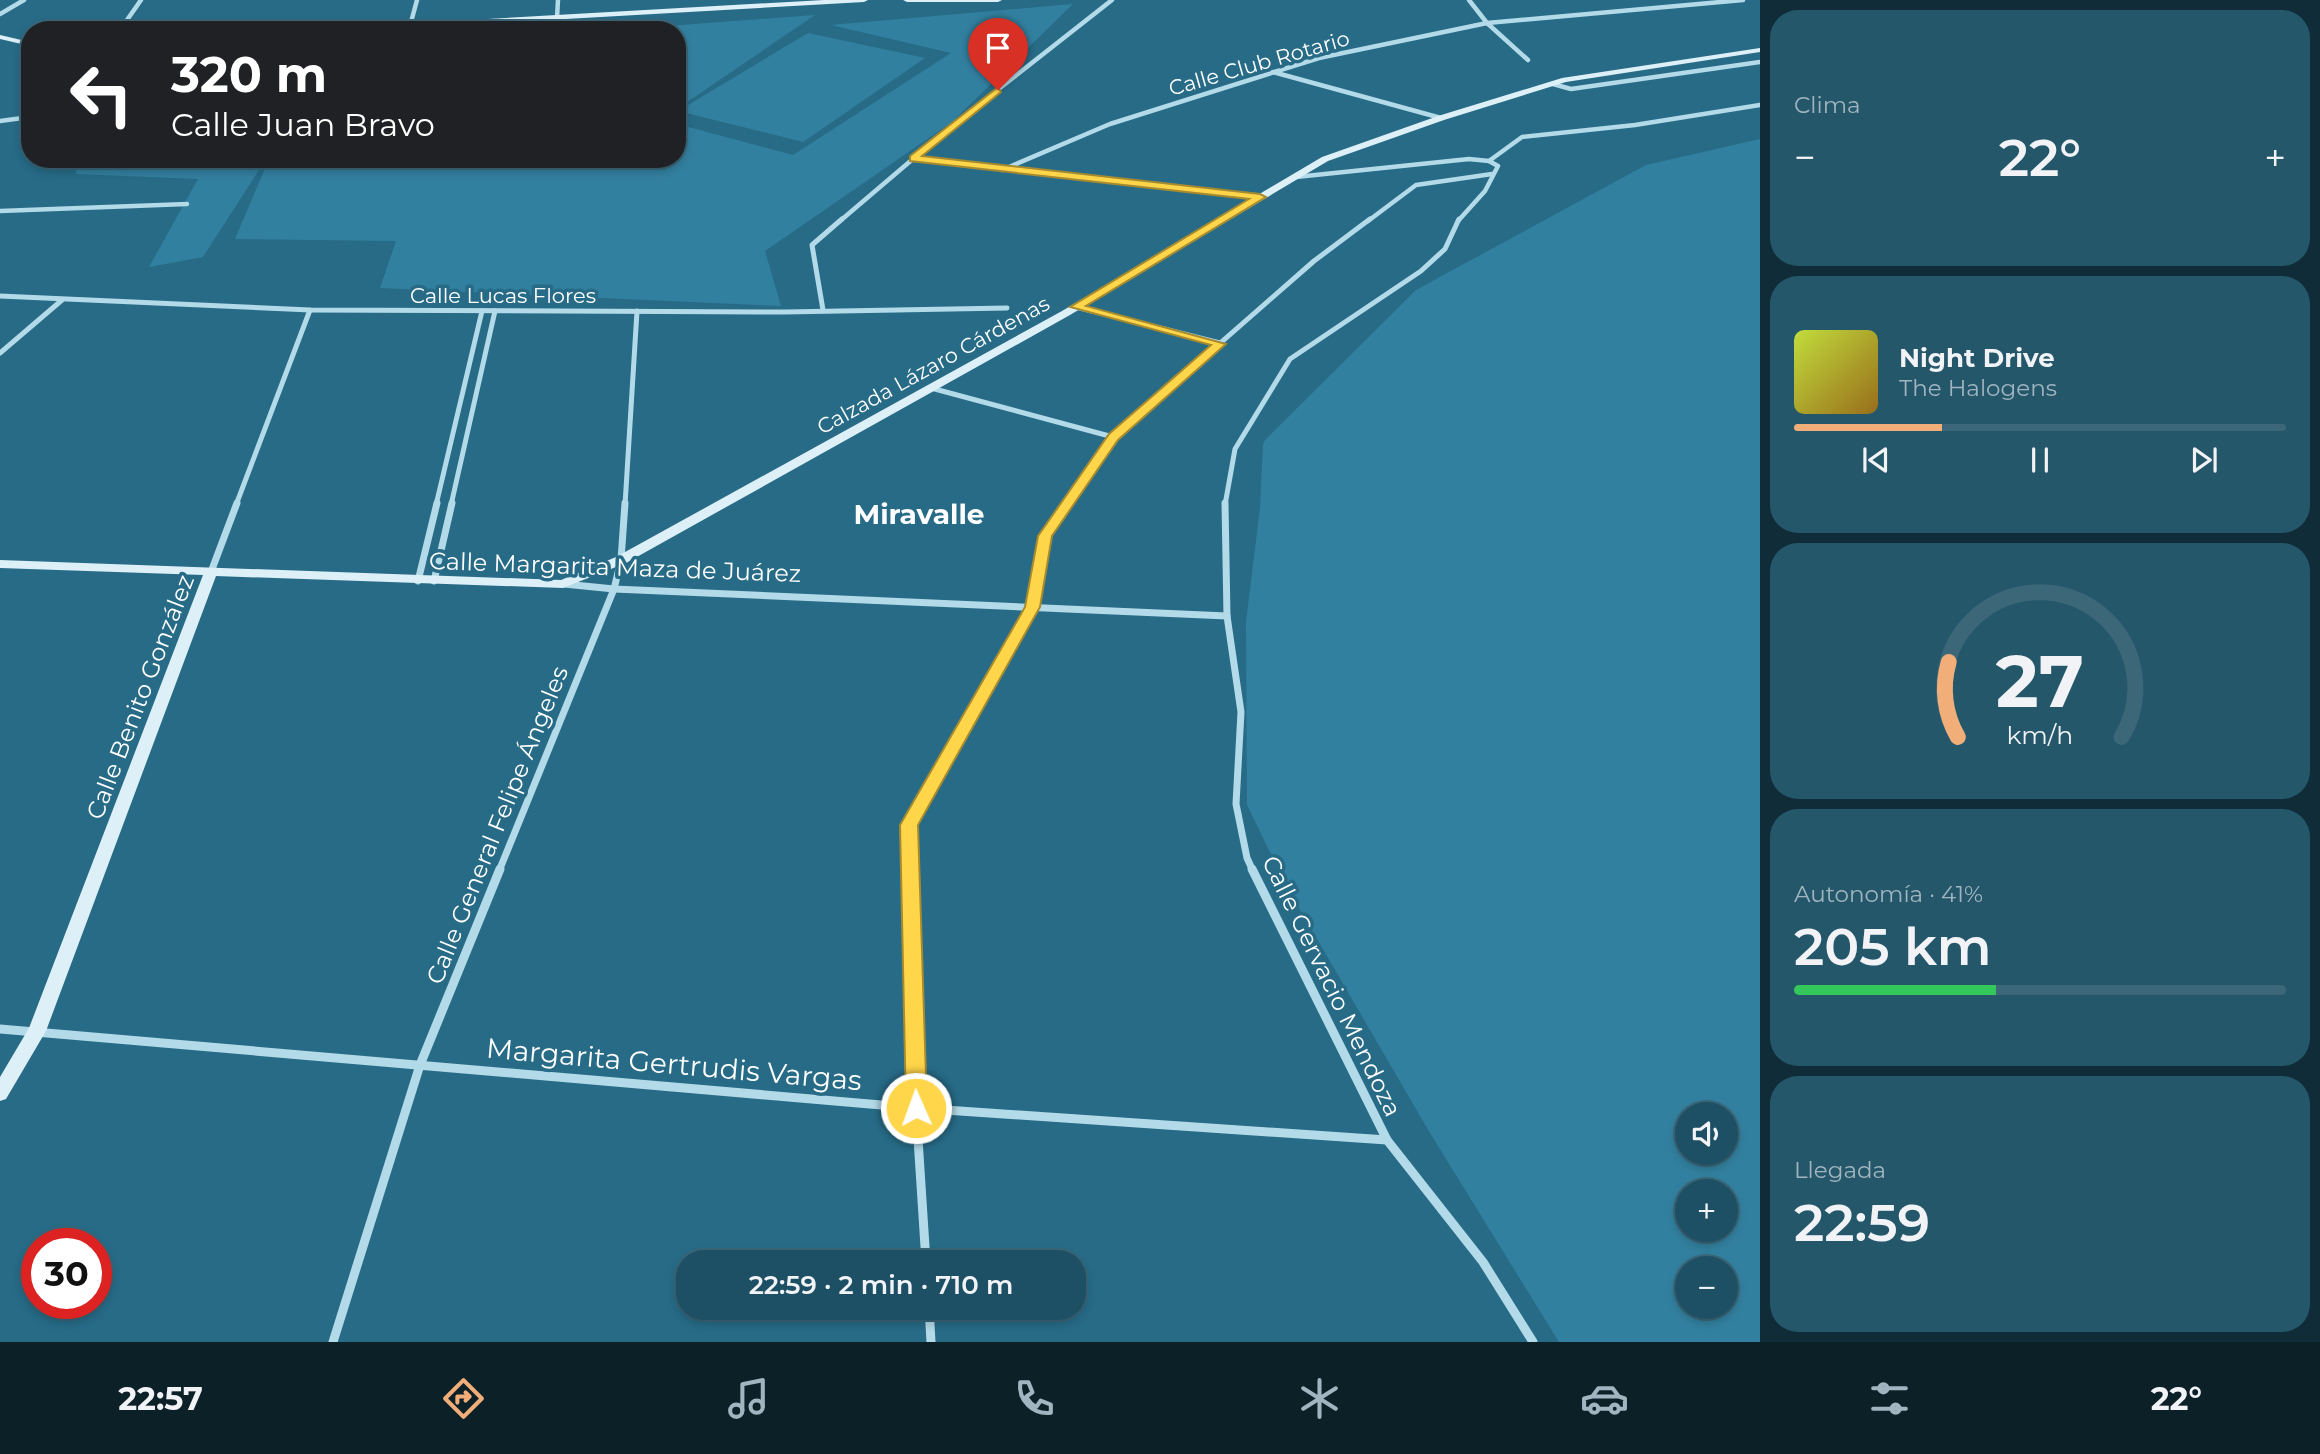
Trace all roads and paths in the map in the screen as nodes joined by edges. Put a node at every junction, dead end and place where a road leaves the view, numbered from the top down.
1 (24, 0) edge
2 (141, 0) edge
3 (417, 0) edge
4 (558, 0) edge
5 (864, 0) edge
6 (907, 0) edge
7 (998, 0) edge
8 (1112, 0) edge
9 (1469, 0) edge
10 (1743, 0) edge
11 (0, 14) edge
12 (557, 18) junction
13 (126, 21) edge
14 (411, 21) edge
15 (502, 21) edge
16 (1487, 23) junction
17 (0, 37) edge
18 (21, 42) edge
19 (1760, 50) edge
20 (1528, 60) dead end
21 (1760, 62) edge
22 (1273, 72) junction
23 (1553, 83) junction
24 (1760, 105) edge
25 (21, 118) edge
26 (1441, 118) junction
27 (0, 121) edge
28 (914, 159) junction
29 (1489, 161) junction
30 (1002, 170) junction
31 (1492, 174) junction
32 (1296, 177) junction
33 (1260, 197) junction
34 (187, 204) dead end
35 (0, 211) edge
36 (0, 296) edge
37 (63, 299) junction
38 (1076, 307) junction
39 (1007, 309) dead end
40 (310, 310) junction
41 (823, 310) junction
42 (482, 311) junction
43 (495, 311) junction
44 (637, 311) junction
45 (1220, 344) junction
46 (0, 353) edge
47 (931, 388) junction
48 (1113, 437) junction
49 (621, 560) junction
50 (0, 564) edge
51 (211, 572) junction
52 (418, 581) junction
53 (434, 581) junction
54 (563, 584) junction
55 (614, 589) junction
56 (1032, 607) junction
57 (1227, 616) junction
58 (0, 1030) edge
59 (37, 1031) junction
60 (420, 1065) junction
61 (0, 1093) edge
62 (916, 1108) junction
63 (1387, 1140) junction
64 (925, 1250) edge
65 (930, 1320) edge
66 (332, 1342) edge
67 (931, 1342) edge
68 (1533, 1342) edge

1 - 11 street
2 - 13 street
3 - 14 street
4 - 12 street
5 - 12 street
6 - 7 street
8 - 28 street
9 - 16 street
10 - 16 street, Calle Club Rotario
12 - 15 street
16 - 20 street
16 - 22 street, Calle Club Rotario
17 - 18 street
19 - 23 street, Calzada Lázaro Cárdenas
21 - 23 street
22 - 26 street
22 - 30 street, Calle Club Rotario
23 - 26 street, Calzada Lázaro Cárdenas
24 - 29 street
25 - 27 street
26 - 32 street, Calzada Lázaro Cárdenas
28 - 30 street
28 - 41 street
29 - 31 street
29 - 32 street
30 - 33 street
31 - 45 street
31 - 57 street, Calle Gervacio Mendoza
32 - 33 street, Calzada Lázaro Cárdenas
33 - 38 street, Calzada Lázaro Cárdenas
34 - 35 street
36 - 37 street, Calle Lucas Flores
37 - 40 street, Calle Lucas Flores
37 - 46 street
38 - 45 street
38 - 47 street, Calzada Lázaro Cárdenas
39 - 41 street, Calle Lucas Flores
40 - 42 street, Calle Lucas Flores
40 - 51 street, Calle Benito González
41 - 44 street, Calle Lucas Flores
42 - 43 street, Calle Lucas Flores
42 - 52 street
43 - 44 street, Calle Lucas Flores
43 - 53 street
44 - 49 street, Calle General Felipe Ángeles
45 - 48 street
47 - 48 street
47 - 49 street, Calzada Lázaro Cárdenas
48 - 56 street
49 - 54 street, Calzada Lázaro Cárdenas
49 - 55 street, Calle General Felipe Ángeles
50 - 51 street, Calle Margarita Maza de Juárez
51 - 52 street, Calle Margarita Maza de Juárez
51 - 59 street, Calle Benito González
52 - 53 street, Calle Margarita Maza de Juárez
53 - 54 street, Calle Margarita Maza de Juárez
54 - 55 street, Calle Margarita Maza de Juárez
55 - 56 street, Calle Margarita Maza de Juárez
55 - 60 street, Calle General Felipe Ángeles
56 - 57 street, Calle Margarita Maza de Juárez
56 - 62 street
57 - 63 street, Calle Gervacio Mendoza
58 - 59 street, Margarita Gertrudis Vargas
59 - 60 street, Margarita Gertrudis Vargas
59 - 61 street, Calle Benito González
60 - 62 street, Margarita Gertrudis Vargas
60 - 66 street, Calle General Felipe Ángeles
62 - 63 street, Margarita Gertrudis Vargas
62 - 64 street
63 - 68 street, Calle Gervacio Mendoza
65 - 67 street

